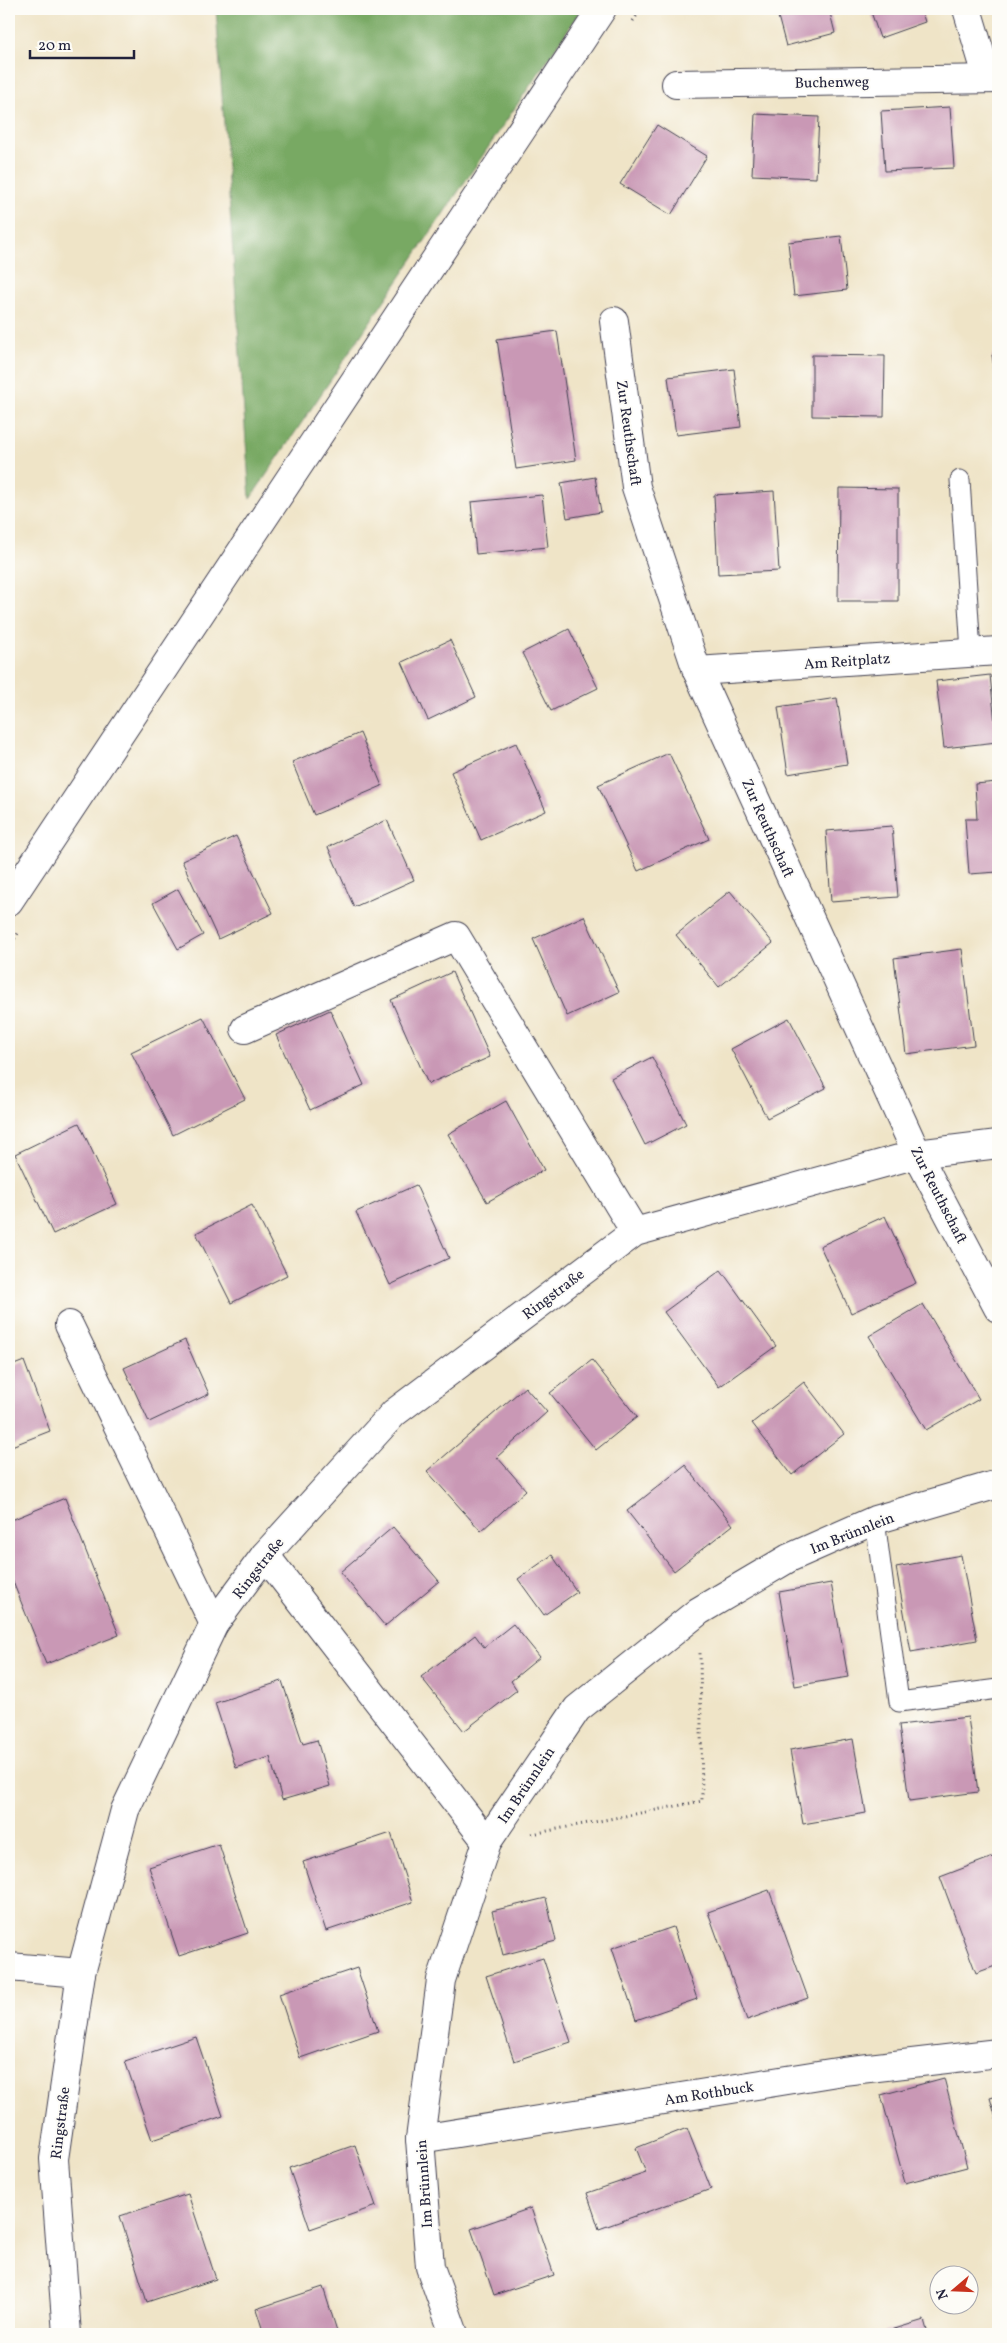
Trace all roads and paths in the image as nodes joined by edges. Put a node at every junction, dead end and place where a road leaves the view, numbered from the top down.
1 (602, 9) edge
2 (967, 9) edge
3 (993, 79) edge
4 (676, 84) dead end
5 (614, 321) dead end
6 (960, 480) dead end
7 (998, 650) edge
8 (971, 652) junction
9 (697, 670) junction
10 (9, 901) edge
11 (245, 1029) dead end
12 (998, 1144) edge
13 (917, 1154) junction
14 (635, 1232) junction
15 (998, 1308) edge
16 (69, 1325) dead end
17 (998, 1484) edge
18 (875, 1520) junction
19 (266, 1556) junction
20 (699, 1611) junction
21 (214, 1624) junction
22 (998, 1689) edge
23 (487, 1842) junction
24 (9, 1967) edge
25 (81, 1973) junction
26 (998, 2052) edge
27 (420, 2140) junction
28 (67, 2334) edge
29 (454, 2334) edge

1 - 10 street
2 - 3 street, Buchenweg
3 - 4 street, Buchenweg
5 - 9 street, Zur Reuthschaft
6 - 8 lane
7 - 8 street, Am Reitplatz
8 - 9 street, Am Reitplatz
9 - 13 street, Zur Reuthschaft
11 - 14 street
12 - 13 street, Ringstraße
13 - 14 street, Ringstraße
13 - 15 street, Zur Reuthschaft
14 - 19 street, Ringstraße
16 - 21 street
17 - 18 street, Im Brünnlein
18 - 20 street, Im Brünnlein
18 - 22 lane
19 - 21 street, Ringstraße
19 - 23 street
20 - 23 street, Im Brünnlein
20 - 23 path
21 - 25 street, Ringstraße
23 - 27 street, Im Brünnlein
24 - 25 street
25 - 28 street, Ringstraße
26 - 27 street, Am Rothbuck
27 - 29 street, Im Brünnlein

